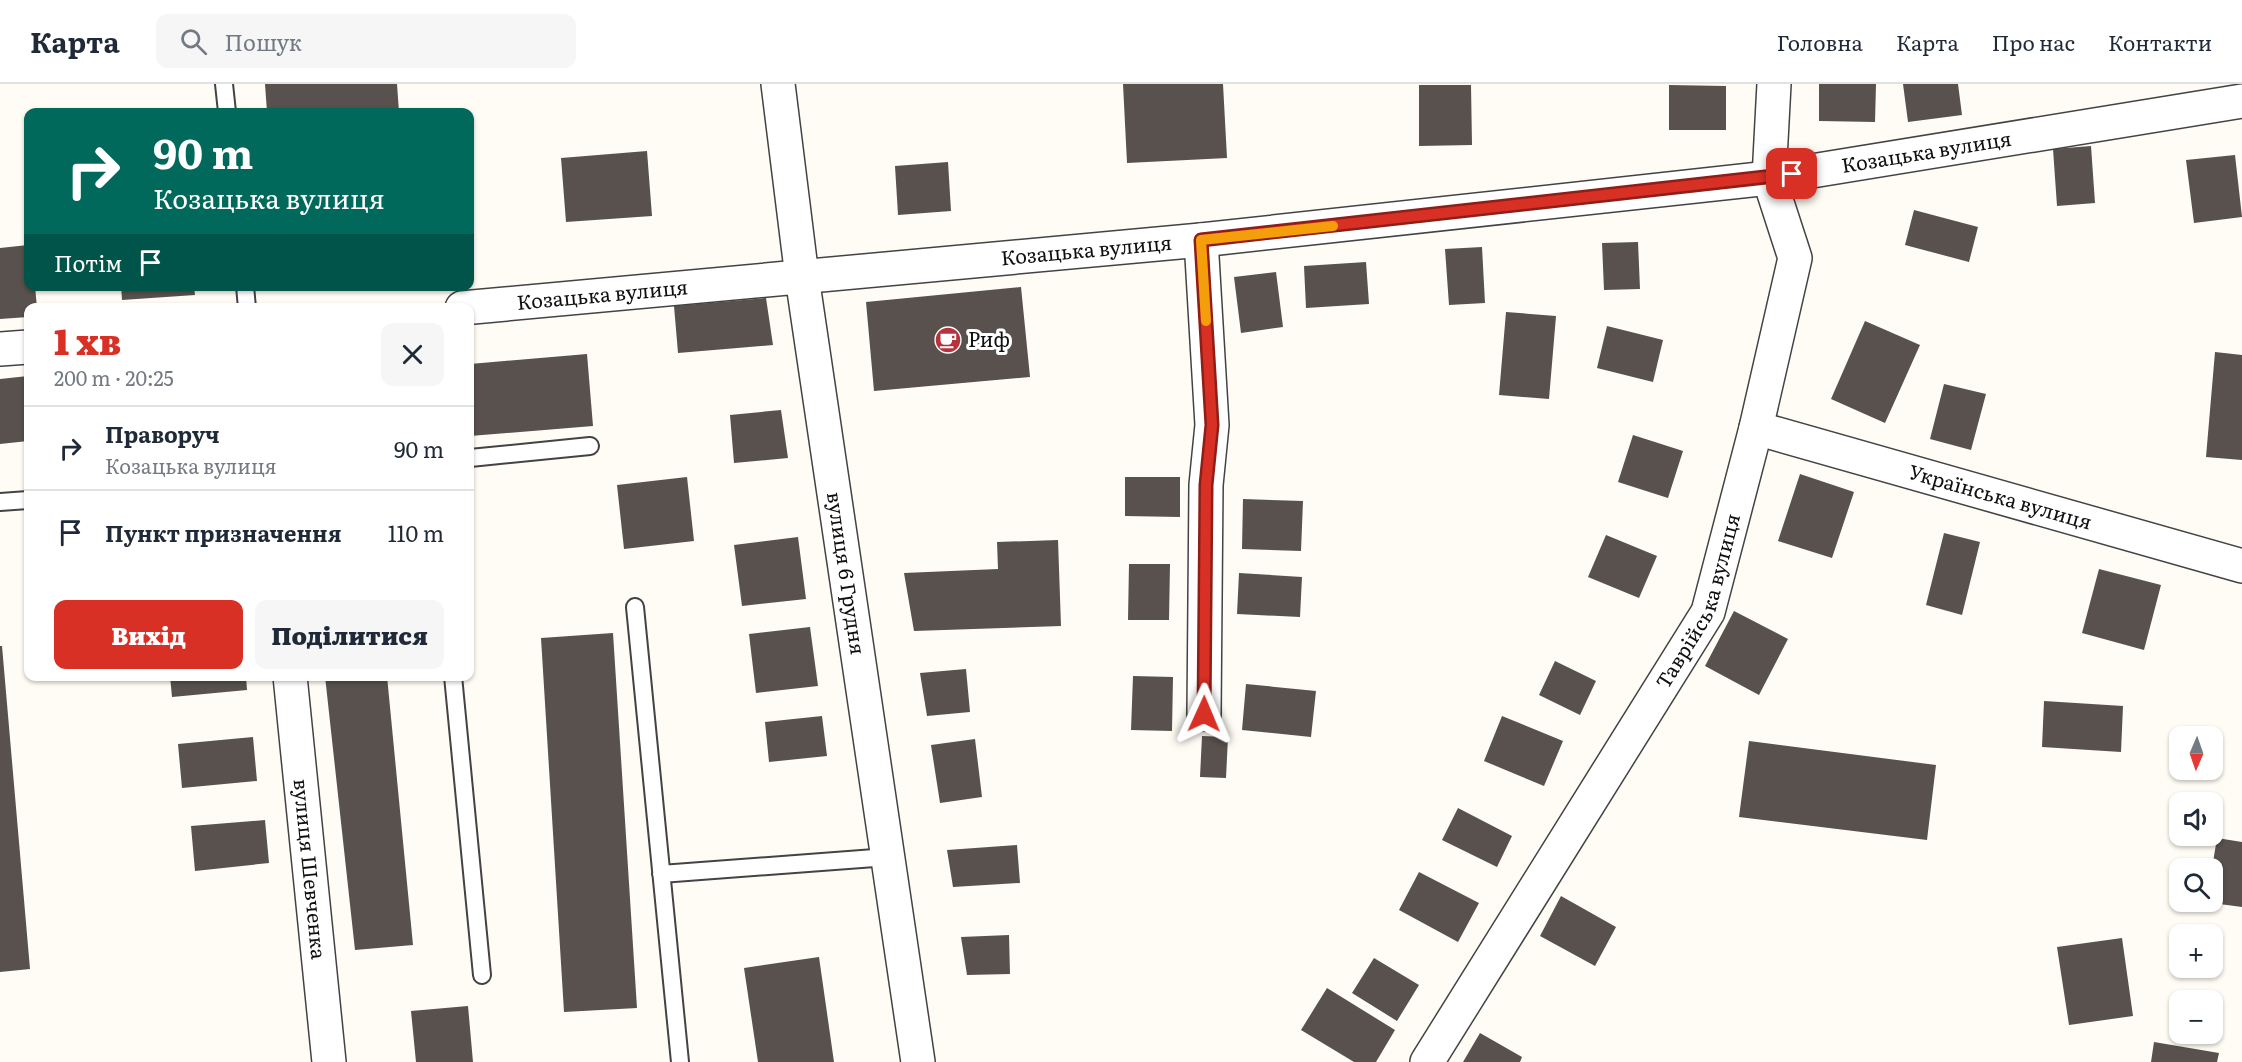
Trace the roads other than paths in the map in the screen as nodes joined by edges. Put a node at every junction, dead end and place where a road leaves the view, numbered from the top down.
1 (224, 84) edge
2 (778, 84) edge
3 (1774, 84) edge
4 (2242, 101) edge
5 (227, 108) edge
6 (1769, 178) junction
7 (1201, 240) junction
8 (802, 277) junction
9 (474, 307) edge
10 (24, 346) edge
11 (0, 349) edge
12 (1756, 428) junction
13 (590, 446) dead end
14 (474, 458) edge
15 (24, 500) edge
16 (0, 502) edge
17 (2242, 566) edge
18 (635, 607) dead end
19 (291, 681) edge
20 (453, 681) edge
21 (1204, 714) dead end
22 (888, 857) junction
23 (661, 873) junction
24 (482, 975) dead end
25 (329, 1062) edge
26 (680, 1062) edge
27 (918, 1062) edge
28 (1427, 1062) edge

1 - 5 lane
2 - 8 street, вулиця 6 Грудня
3 - 6 street, Таврійська вулиця
4 - 6 street, Козацька вулиця
6 - 7 street, Козацька вулиця
6 - 12 street, Таврійська вулиця
7 - 8 street, Козацька вулиця
7 - 21 street
8 - 9 street, Козацька вулиця
8 - 22 street, вулиця 6 Грудня
10 - 11 street
12 - 17 street, Українська вулиця
12 - 28 street, Таврійська вулиця
13 - 14 lane
15 - 16 lane
18 - 23 lane
19 - 25 street, вулиця Шевченка
20 - 24 lane
22 - 23 lane
22 - 27 street, вулиця 6 Грудня
23 - 26 lane

